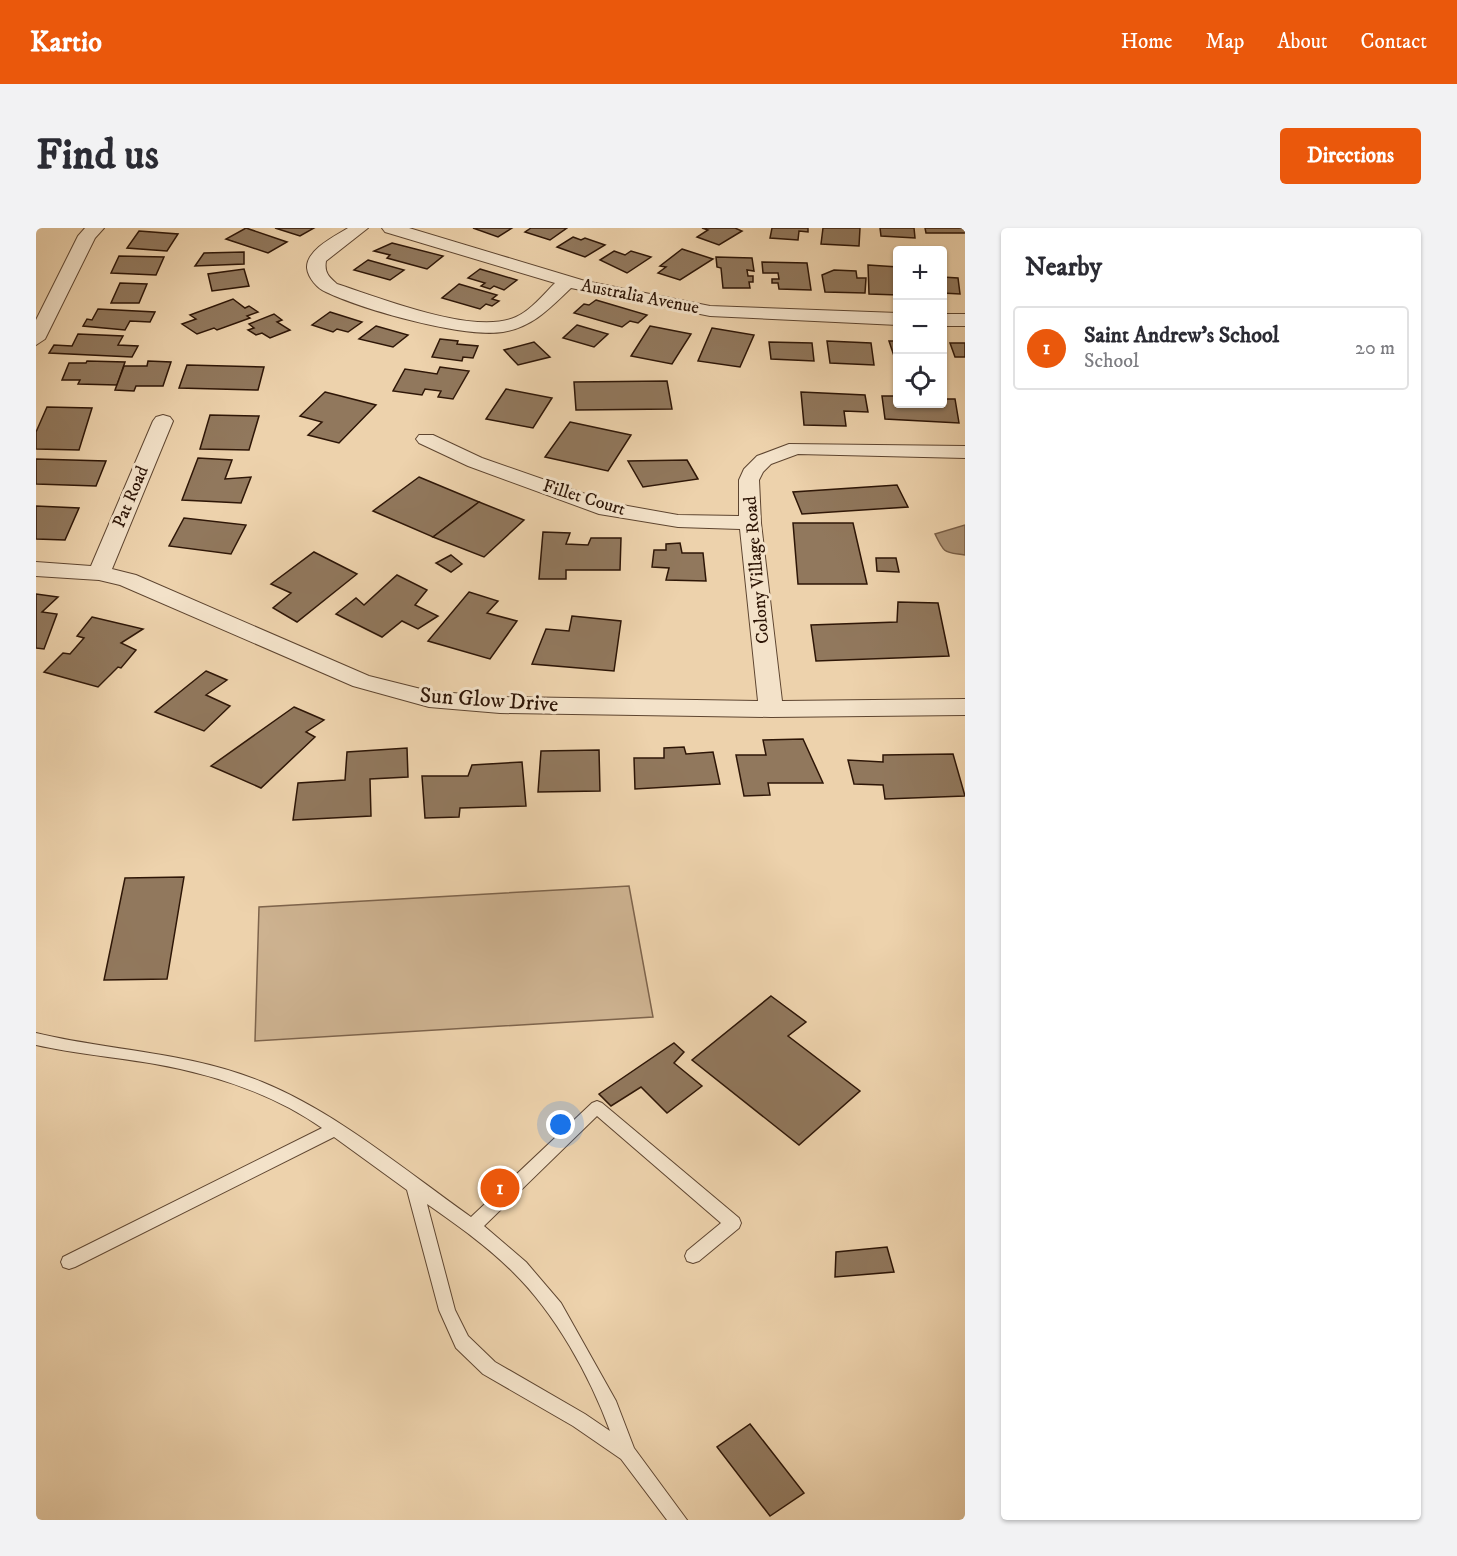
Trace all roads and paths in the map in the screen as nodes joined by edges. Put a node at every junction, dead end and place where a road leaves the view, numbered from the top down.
1 (95, 228) edge
2 (359, 228) edge
3 (392, 228) edge
4 (567, 282) junction
5 (893, 319) edge
6 (947, 320) edge
7 (965, 320) edge
8 (36, 339) edge
9 (163, 421) dead end
10 (426, 439) dead end
11 (965, 452) edge
12 (750, 523) junction
13 (36, 569) edge
14 (99, 573) junction
15 (965, 707) edge
16 (771, 709) junction
17 (36, 1039) edge
18 (335, 1129) junction
19 (415, 1189) junction
20 (472, 1227) junction
21 (693, 1256) dead end
22 (69, 1262) dead end
23 (627, 1453) junction
24 (678, 1520) edge

1 - 8 street
2 - 4 street
3 - 4 street, Australia Avenue
4 - 5 street, Australia Avenue
6 - 7 street
9 - 14 street, Pat Road
10 - 12 street, Fillet Court
11 - 12 street, Colony Village Road
12 - 16 street, Colony Village Road
13 - 14 street, Sun Glow Drive
14 - 16 street, Sun Glow Drive
15 - 16 street, Sun Glow Drive
17 - 18 lane
18 - 19 lane
18 - 22 lane
19 - 20 lane
19 - 23 lane
20 - 21 lane
20 - 23 lane
23 - 24 lane

